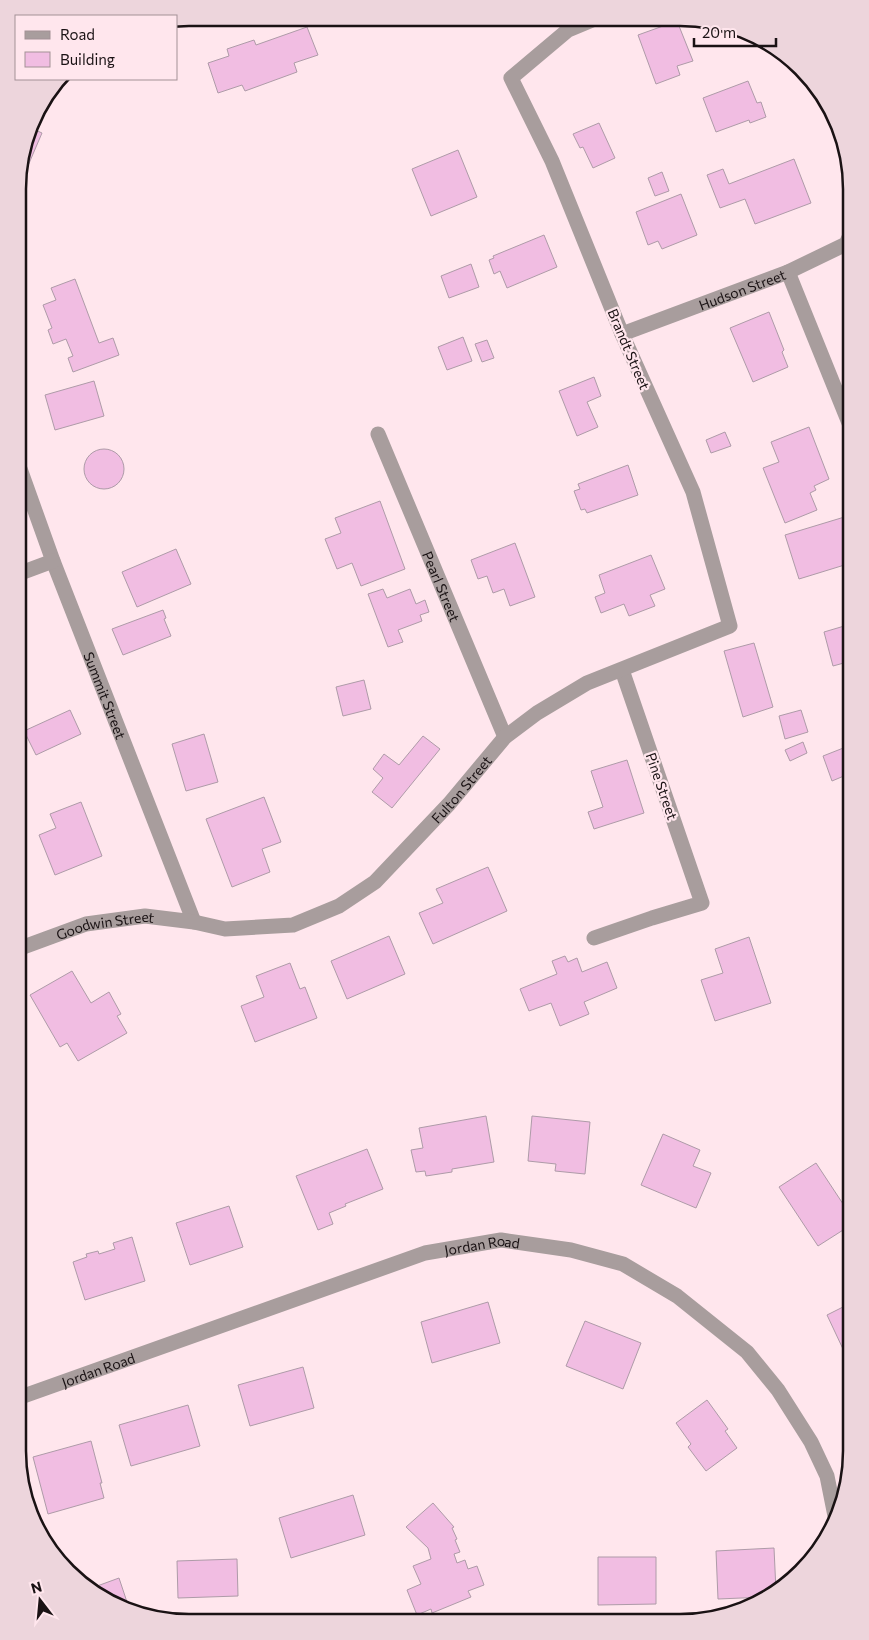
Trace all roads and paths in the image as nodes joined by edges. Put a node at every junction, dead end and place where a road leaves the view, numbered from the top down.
1 (578, 26) edge
2 (843, 245) edge
3 (788, 272) junction
4 (622, 334) junction
5 (843, 408) edge
6 (378, 434) dead end
7 (26, 485) edge
8 (53, 560) junction
9 (26, 571) edge
10 (730, 626) joint
11 (622, 670) junction
12 (505, 738) junction
13 (194, 922) junction
14 (594, 938) dead end
15 (26, 946) edge
16 (26, 1395) edge
17 (833, 1506) edge

1 - 4 street, Brandt Street
2 - 3 street, Hudson Street
3 - 4 street, Hudson Street
3 - 5 street
4 - 10 street, Brandt Street
6 - 12 street, Pearl Street
7 - 8 street, Summit Street
8 - 9 street
8 - 13 street, Summit Street
10 - 11 street, Fulton Street
11 - 12 street, Fulton Street
11 - 14 street, Pine Street
12 - 13 street, Fulton Street
13 - 15 street, Goodwin Street
16 - 17 street, Jordan Road

